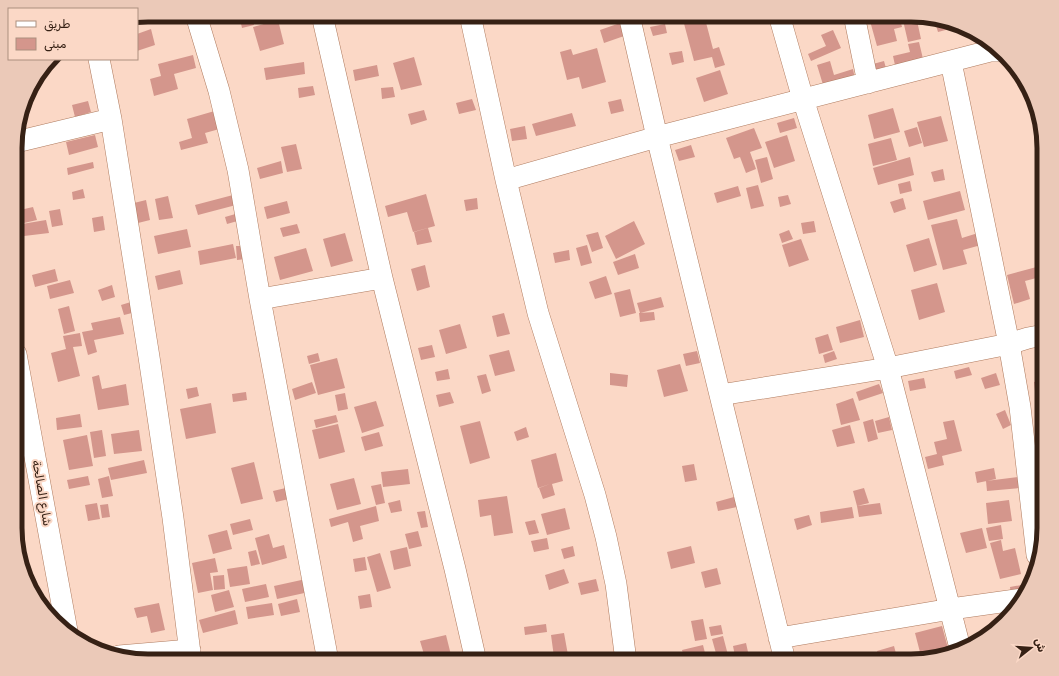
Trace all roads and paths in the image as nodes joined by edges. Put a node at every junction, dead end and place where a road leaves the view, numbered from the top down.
1 (198, 22) edge
2 (324, 22) edge
3 (472, 22) edge
4 (631, 22) edge
5 (780, 22) edge
6 (855, 22) edge
7 (989, 49) edge
8 (99, 60) edge
9 (952, 62) junction
10 (868, 83) junction
11 (803, 99) junction
12 (111, 119) junction
13 (658, 137) junction
14 (22, 140) edge
15 (506, 180) junction
16 (382, 278) junction
17 (260, 299) junction
18 (1037, 336) edge
19 (1009, 344) junction
20 (888, 368) junction
21 (22, 387) edge
22 (720, 395) junction
23 (1036, 541) edge
24 (1014, 600) edge
25 (951, 609) junction
26 (66, 623) edge
27 (780, 638) junction
28 (959, 644) edge
29 (190, 654) edge
30 (327, 654) edge
31 (474, 654) edge
32 (625, 654) edge
33 (783, 654) edge

1 - 17 street
2 - 16 street
3 - 15 street
4 - 13 street
5 - 11 street
6 - 10 street
7 - 9 street
8 - 12 street
9 - 10 street
9 - 19 street
10 - 11 street
11 - 13 street
11 - 20 street
12 - 14 street
12 - 29 street
13 - 15 street
13 - 22 street
15 - 32 street
16 - 17 street
16 - 31 street
17 - 30 street
18 - 19 street
19 - 20 street
19 - 23 street
20 - 22 street
20 - 25 street
21 - 26 street, شارع الصالحة
22 - 27 street
24 - 25 street
25 - 27 street
25 - 28 street
27 - 33 street

